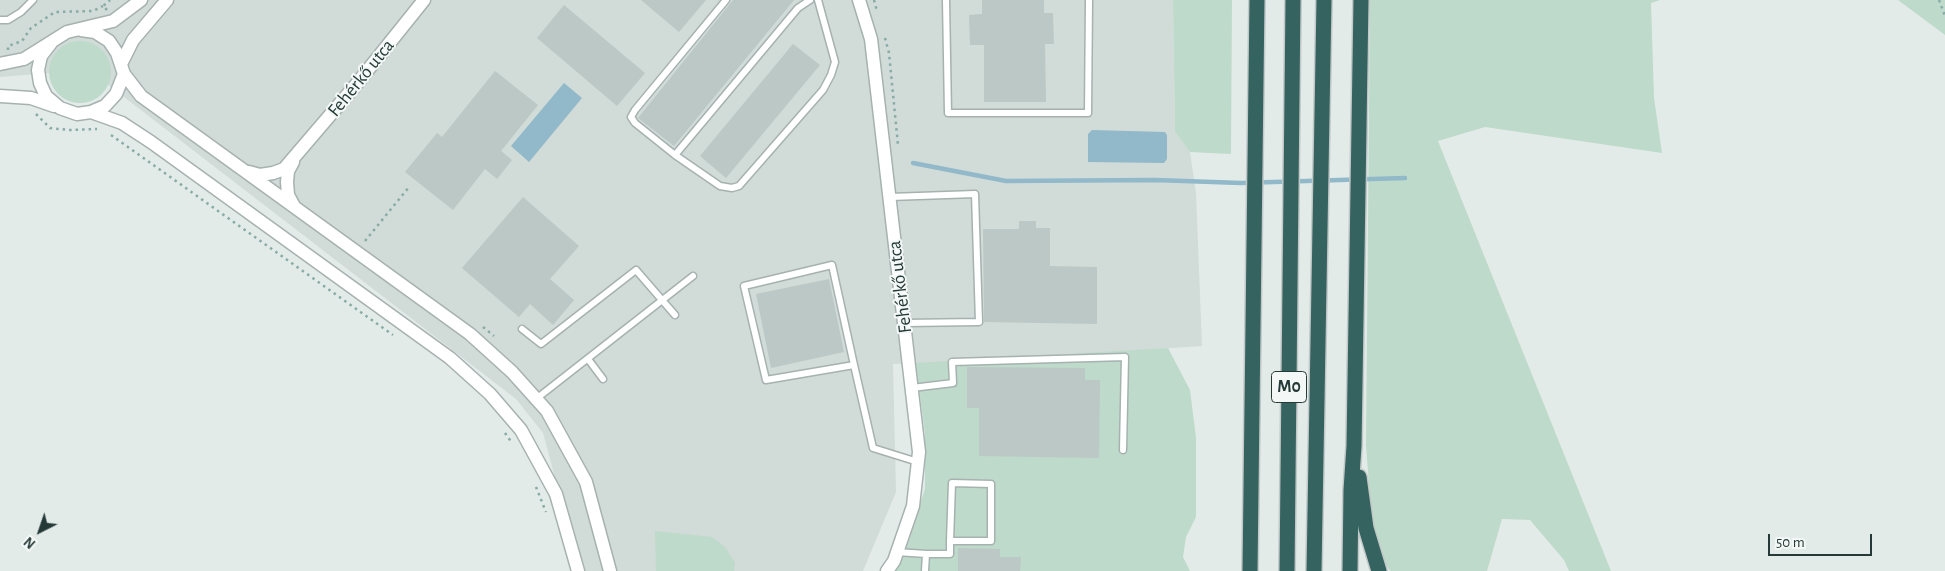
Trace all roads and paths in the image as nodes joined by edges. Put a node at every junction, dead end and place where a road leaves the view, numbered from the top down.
1 (33, 0) edge
2 (141, 0) edge
3 (167, 0) edge
4 (424, 0) edge
5 (726, 0) edge
6 (810, 0) edge
7 (818, 0) edge
8 (859, 0) edge
9 (946, 0) edge
10 (1089, 0) edge
11 (1257, 0) edge
12 (1293, 0) edge
13 (1324, 0) edge
14 (1361, 0) edge
15 (1939, 0) edge
16 (103, 6) dead end
17 (1945, 16) edge
18 (0, 20) edge
19 (81, 30) junction
20 (51, 42) junction
21 (5, 63) edge
22 (122, 69) junction
23 (0, 96) edge
24 (31, 108) dead end
25 (60, 108) junction
26 (91, 112) junction
27 (119, 122) junction
28 (112, 135) junction
29 (297, 155) junction
30 (675, 155) junction
31 (244, 170) junction
32 (409, 187) dead end
33 (890, 197) junction
34 (295, 208) junction
35 (365, 241) dead end
36 (693, 276) dead end
37 (662, 300) junction
38 (675, 314) dead end
39 (905, 323) junction
40 (522, 329) dead end
41 (396, 336) dead end
42 (588, 359) junction
43 (854, 364) junction
44 (603, 379) dead end
45 (912, 388) junction
46 (536, 399) junction
47 (501, 428) dead end
48 (513, 444) dead end
49 (1354, 446) junction
50 (1123, 450) dead end
51 (918, 462) junction
52 (535, 485) dead end
53 (549, 518) dead end
54 (950, 541) junction
55 (897, 552) junction
56 (926, 554) junction
57 (578, 571) edge
58 (610, 571) edge
59 (887, 571) edge
60 (926, 571) edge
61 (1250, 571) edge
62 (1287, 571) edge
63 (1314, 571) edge
64 (1350, 571) edge
65 (1379, 571) edge

1 - 18 lane
2 - 19 street
3 - 22 street
4 - 29 street, Fehérkő utca
5 - 30 lane
6 - 30 lane
7 - 30 lane
8 - 33 street, Fehérkő utca
9 - 10 lane
11 - 61 highway
12 - 62 highway, M0
13 - 63 highway, M0
14 - 49 highway
15 - 17 path
16 - 21 path
19 - 20 street
19 - 22 street
20 - 21 street
20 - 25 street
22 - 26 street
22 - 31 street
23 - 25 street
24 - 28 path
25 - 26 street
26 - 27 street
27 - 28 path
27 - 57 street
28 - 41 path
29 - 31 street
29 - 34 street
31 - 34 street
32 - 35 path
33 - 39 street, Fehérkő utca
33 - 39 lane
34 - 46 street
36 - 37 lane
37 - 38 lane
37 - 40 lane
37 - 42 lane
39 - 45 street, Fehérkő utca
42 - 44 lane
42 - 46 lane
43 - 43 lane
43 - 51 lane
45 - 50 lane
45 - 51 street, Fehérkő utca
46 - 58 street
47 - 48 path
49 - 64 highway
49 - 65 highway
51 - 55 street, Fehérkő utca
52 - 53 path
54 - 54 lane
54 - 56 lane
55 - 56 lane
55 - 59 street, Fehérkő utca
56 - 60 lane

